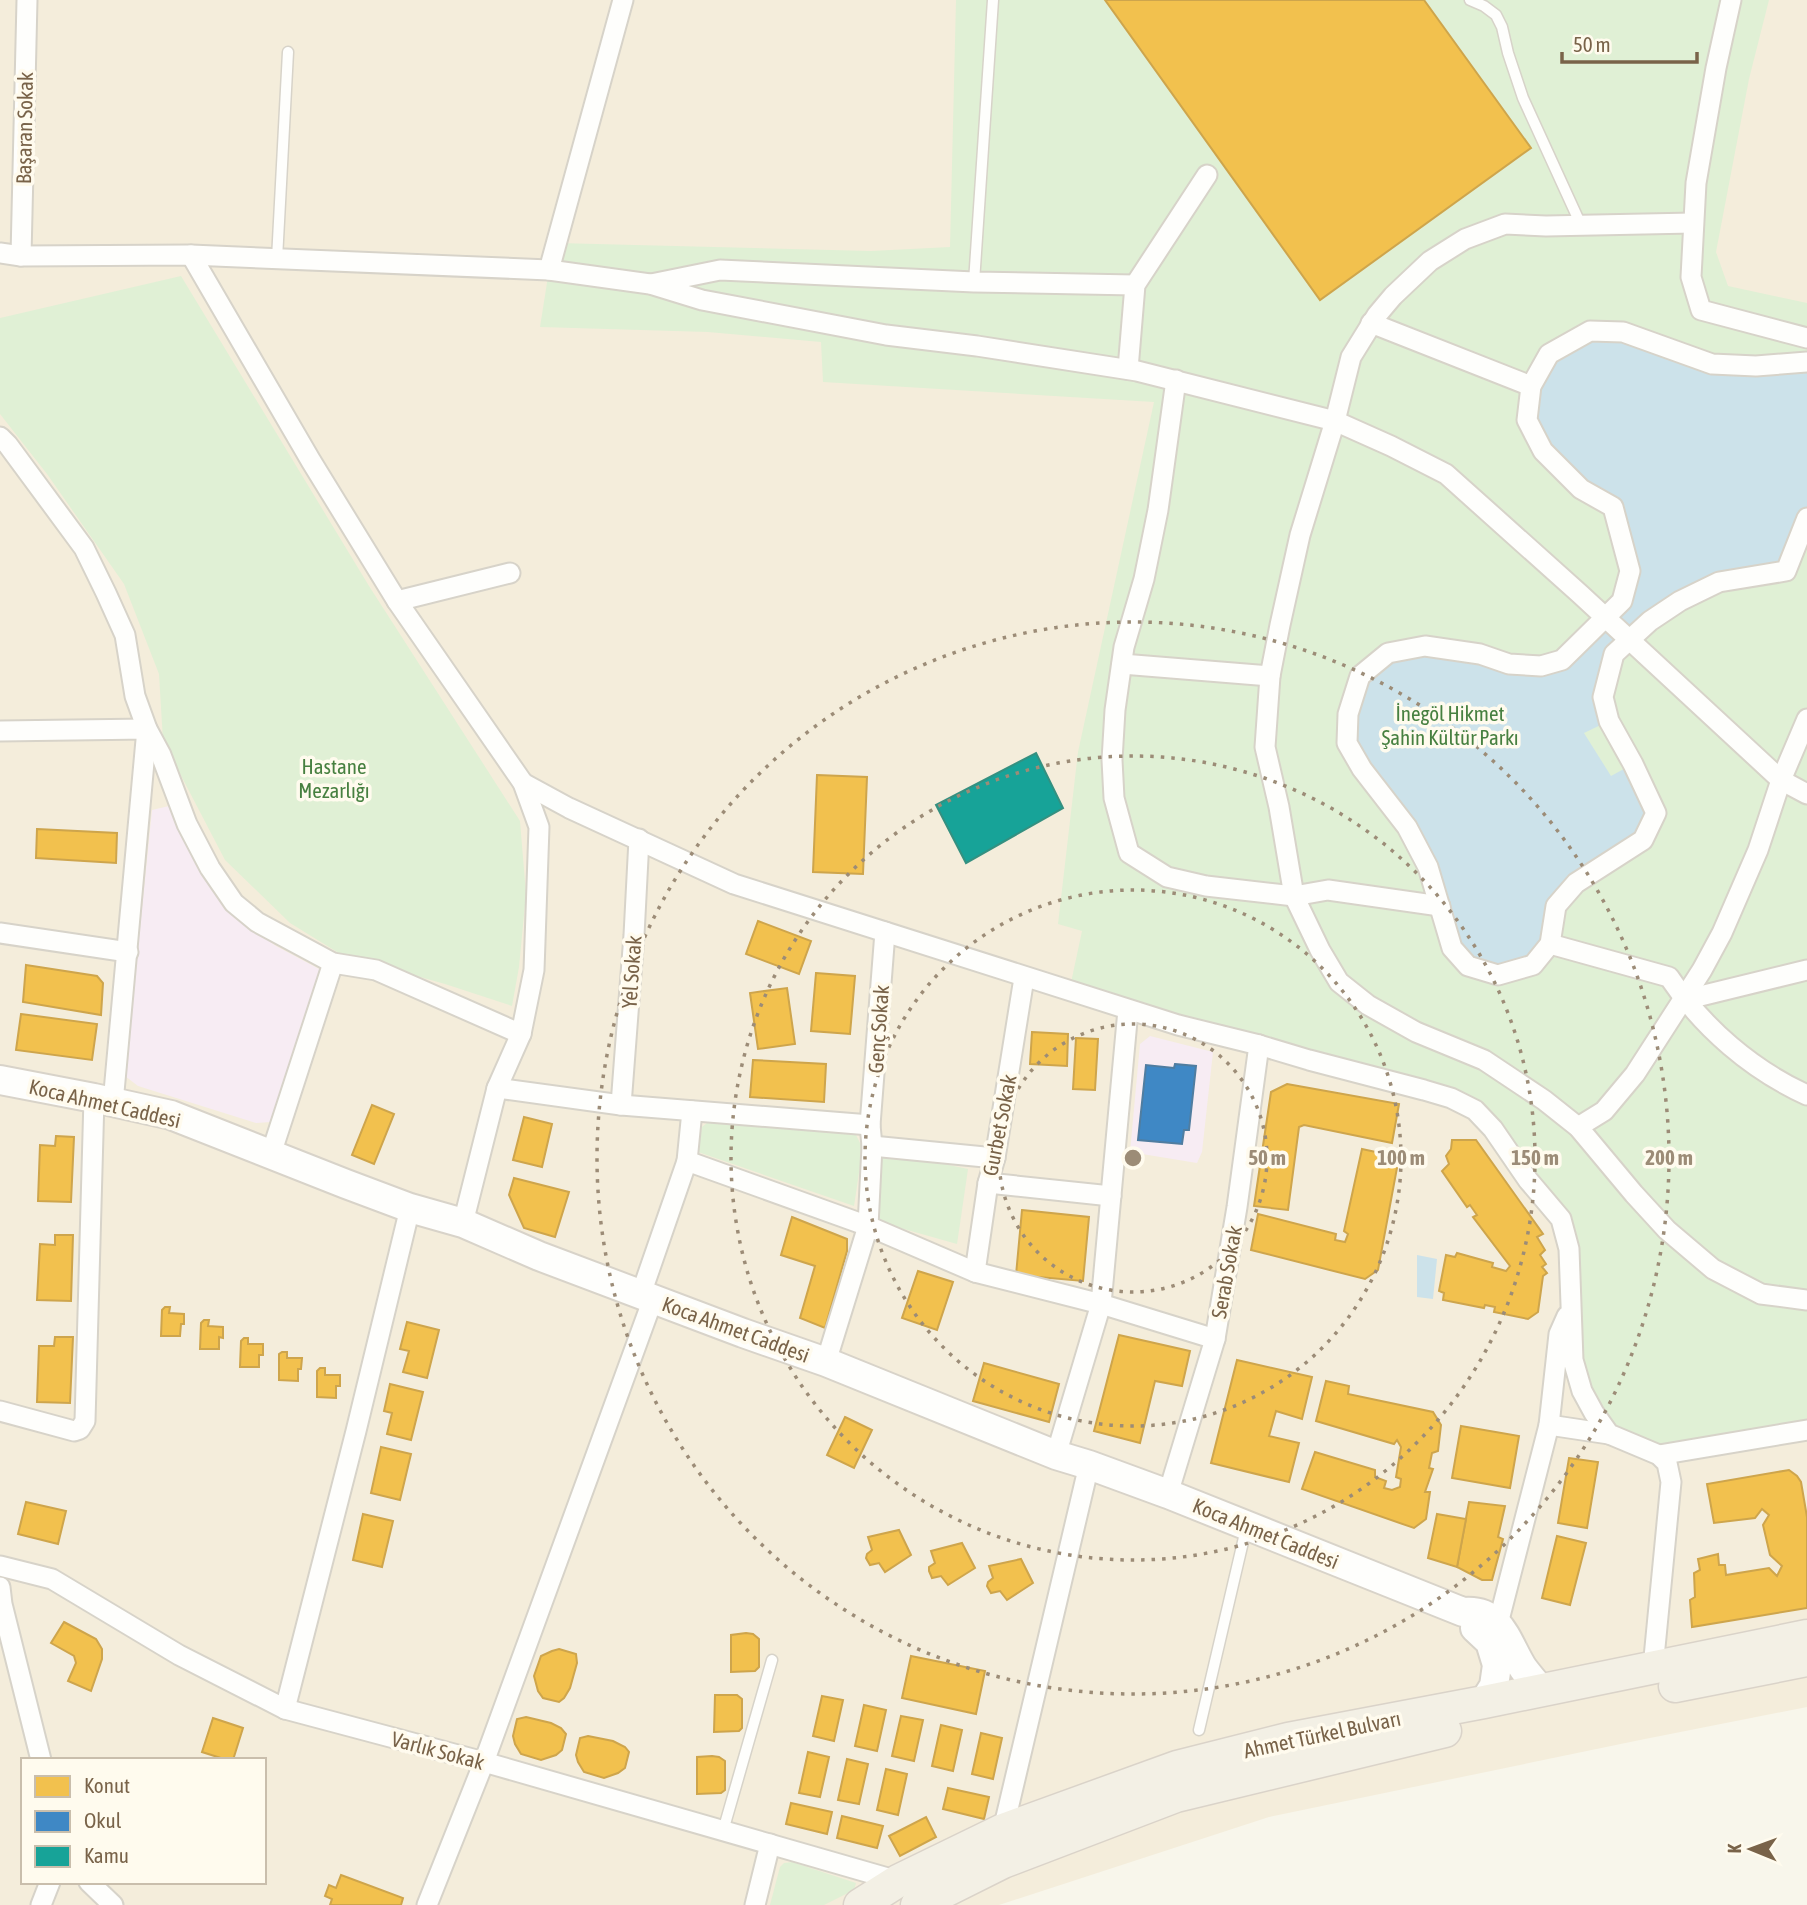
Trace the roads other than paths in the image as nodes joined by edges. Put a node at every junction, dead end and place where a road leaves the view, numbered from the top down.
1 (27, 0) edge
2 (622, 0) edge
3 (993, 0) edge
4 (1469, 0) edge
5 (1731, 0) edge
6 (288, 52) dead end
7 (1207, 174) dead end
8 (1693, 223) junction
9 (1581, 225) junction
10 (0, 253) edge
11 (191, 255) junction
12 (21, 256) junction
13 (277, 259) junction
14 (549, 270) junction
15 (974, 282) junction
16 (650, 284) junction
17 (1135, 285) junction
18 (1371, 323) junction
19 (1807, 338) edge
20 (1807, 362) edge
21 (1128, 369) junction
22 (1176, 380) junction
23 (1531, 386) junction
24 (1335, 421) junction
25 (0, 438) edge
26 (1807, 518) edge
27 (1786, 571) junction
28 (1807, 572) edge
29 (510, 573) dead end
30 (397, 601) junction
31 (1605, 618) junction
32 (1630, 640) junction
33 (1122, 664) junction
34 (1270, 676) junction
35 (1807, 719) edge
36 (147, 729) junction
37 (0, 730) edge
38 (1781, 780) junction
39 (523, 783) junction
40 (1807, 794) edge
41 (639, 839) junction
42 (1294, 896) junction
43 (1440, 906) junction
44 (885, 932) junction
45 (0, 933) edge
46 (1550, 944) junction
47 (128, 952) junction
48 (333, 963) junction
49 (1807, 970) edge
50 (1024, 978) junction
51 (1684, 1000) junction
52 (1128, 1010) junction
53 (521, 1034) junction
54 (1259, 1045) junction
55 (0, 1080) edge
56 (497, 1088) junction
57 (1807, 1095) edge
58 (103, 1100) junction
59 (621, 1105) junction
60 (692, 1111) junction
61 (870, 1125) junction
62 (1578, 1127) junction
63 (872, 1146) junction
64 (271, 1154) junction
65 (995, 1158) junction
66 (687, 1161) junction
67 (988, 1183) junction
68 (1111, 1196) junction
69 (411, 1208) junction
70 (463, 1223) junction
71 (868, 1226) junction
72 (975, 1272) junction
73 (647, 1296) junction
74 (1807, 1300) edge
75 (1101, 1304) junction
76 (1572, 1305) junction
77 (1214, 1339) junction
78 (826, 1362) junction
79 (0, 1411) edge
80 (1549, 1425) junction
81 (1807, 1430) edge
82 (1609, 1434) junction
83 (1056, 1455) junction
84 (1659, 1455) junction
85 (1089, 1465) junction
86 (1168, 1494) junction
87 (1247, 1525) junction
88 (0, 1566) edge
89 (0, 1587) edge
90 (1494, 1633) junction
91 (1807, 1636) edge
92 (772, 1660) dead end
93 (1807, 1660) edge
94 (1653, 1668) junction
95 (1541, 1690) junction
96 (1484, 1702) junction
97 (285, 1709) junction
98 (1199, 1730) dead end
99 (40, 1758) edge
100 (484, 1762) junction
101 (1003, 1830) junction
102 (723, 1831) junction
103 (770, 1844) junction
104 (49, 1884) edge
105 (91, 1884) edge
106 (907, 1893) edge
107 (41, 1905) edge
108 (113, 1905) edge
109 (427, 1905) edge
110 (755, 1905) edge
111 (860, 1905) edge

1 - 12 street, Başaran Sokak
2 - 14 street
3 - 15 lane
4 - 9 lane
5 - 8 street
6 - 13 lane
7 - 17 street
8 - 9 street
8 - 19 street
9 - 18 street
10 - 12 street
11 - 12 street
11 - 13 street
11 - 30 street
13 - 14 street
14 - 16 street
15 - 16 street
15 - 17 street
16 - 21 street
17 - 21 street
18 - 23 street
18 - 24 street
20 - 23 street
21 - 22 street
22 - 24 street
22 - 33 street
23 - 31 street
24 - 31 street
24 - 34 street
25 - 36 street
26 - 27 street
27 - 28 street
27 - 32 street
29 - 30 street
30 - 39 street
31 - 32 street
31 - 43 street
32 - 38 street
32 - 46 street
33 - 34 street
33 - 42 street
34 - 42 street
35 - 38 street
36 - 37 street
36 - 47 street
36 - 48 street
38 - 40 street
38 - 51 street
39 - 41 street
39 - 53 street
41 - 44 street
41 - 59 street, Yel Sokak
42 - 43 street
42 - 62 street
43 - 46 street
44 - 50 street
44 - 61 street, Genç Sokak
45 - 47 street
46 - 51 street
47 - 58 street
48 - 53 street
48 - 64 street
49 - 51 street
50 - 52 street
50 - 65 street, Gurbet Sokak
51 - 57 street
51 - 62 street
52 - 54 street
52 - 68 street
53 - 56 street
54 - 76 street
54 - 77 street, Serab Sokak
55 - 58 street, Koca Ahmet Caddesi
56 - 59 street
56 - 70 street
58 - 64 street, Koca Ahmet Caddesi
58 - 79 street
59 - 60 street
60 - 61 street
60 - 66 street
61 - 63 street, Genç Sokak
62 - 74 street
63 - 65 street
63 - 71 street, Genç Sokak
64 - 69 street, Koca Ahmet Caddesi
65 - 67 street, Gurbet Sokak
66 - 71 street
66 - 73 street
67 - 68 street
67 - 72 street, Gurbet Sokak
68 - 75 street
69 - 70 street, Koca Ahmet Caddesi
69 - 97 street
70 - 73 street, Koca Ahmet Caddesi
71 - 72 street
71 - 78 street, Genç Sokak
72 - 75 street
73 - 78 street, Koca Ahmet Caddesi
73 - 100 street
75 - 77 street
75 - 83 street
76 - 80 street
76 - 82 street
77 - 86 street, Serab Sokak
78 - 83 street, Koca Ahmet Caddesi
80 - 82 street
80 - 90 street
81 - 84 street
82 - 84 street
83 - 85 street, Koca Ahmet Caddesi
84 - 94 street
85 - 86 street, Koca Ahmet Caddesi
85 - 101 street
86 - 87 street, Koca Ahmet Caddesi
87 - 90 street, Koca Ahmet Caddesi
87 - 98 lane
88 - 97 street, Varlık Sokak
89 - 99 street
90 - 95 street
90 - 96 street
91 - 94 main road, Ahmet Türkel Bulvarı
92 - 102 lane
93 - 106 main road, Ahmet Türkel Bulvarı
94 - 95 main road, Ahmet Türkel Bulvarı
95 - 96 main road, Ahmet Türkel Bulvarı
96 - 101 main road, Ahmet Türkel Bulvarı
97 - 100 street, Varlık Sokak
100 - 102 street, Varlık Sokak
100 - 109 street
101 - 106 main road, Ahmet Türkel Bulvarı
102 - 103 street, Varlık Sokak
103 - 106 street, Varlık Sokak
103 - 110 street
104 - 107 street
105 - 108 street
106 - 111 main road, Ahmet Türkel Bulvarı

